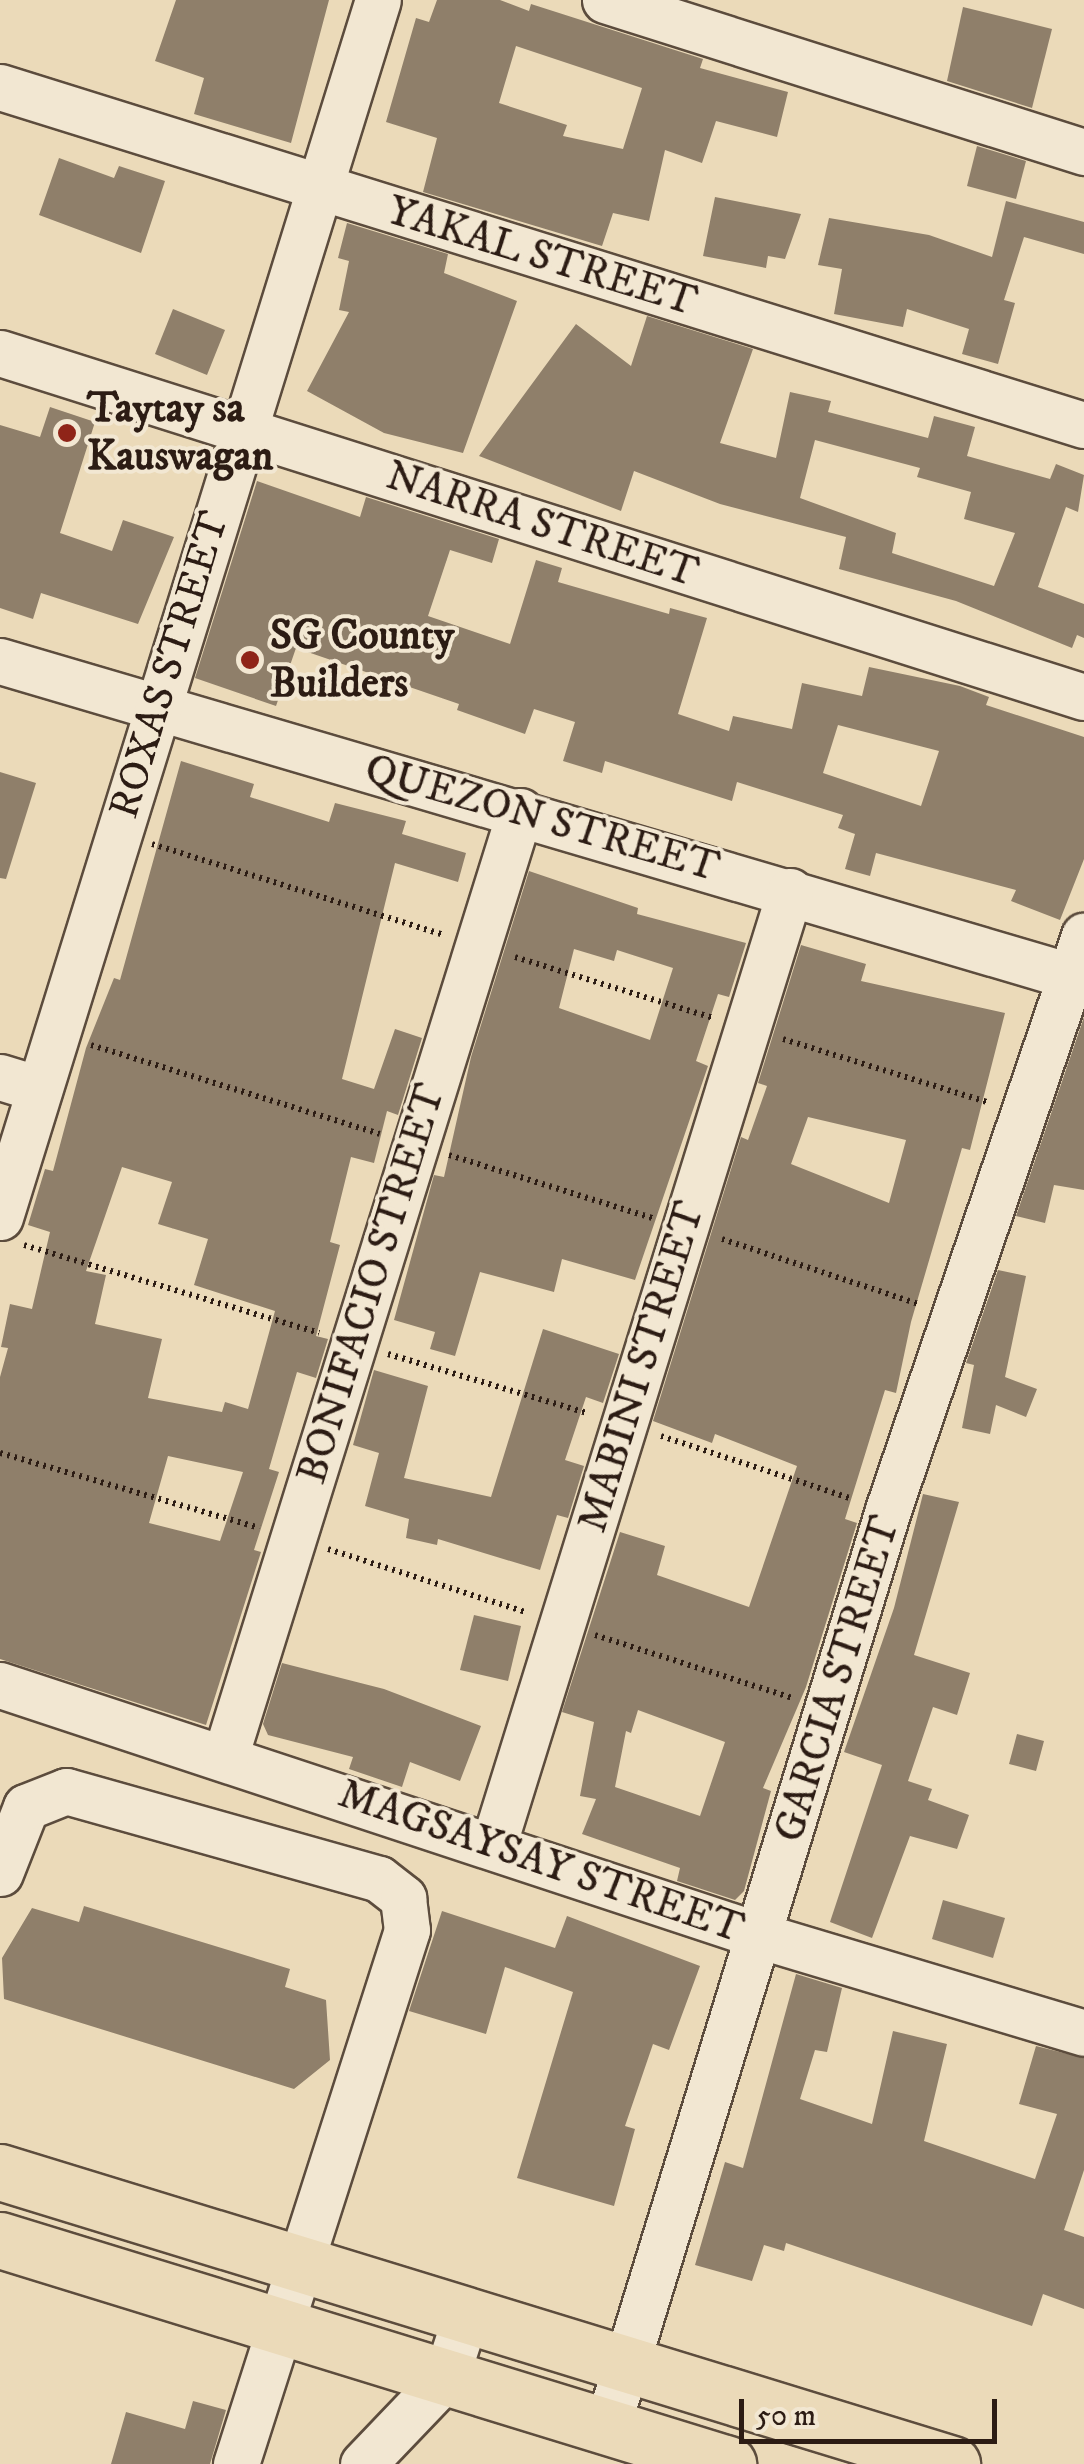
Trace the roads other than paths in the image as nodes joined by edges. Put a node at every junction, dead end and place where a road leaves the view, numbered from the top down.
1 (378, 0) edge
2 (605, 0) edge
3 (0, 87) edge
4 (1084, 152) edge
5 (318, 188) junction
6 (0, 353) edge
7 (1084, 425) edge
8 (243, 430) junction
9 (0, 661) edge
10 (1084, 697) edge
11 (156, 708) junction
12 (520, 811) junction
13 (790, 891) junction
14 (1078, 964) edge
15 (19, 1083) edge
16 (9, 1230) edge
17 (0, 1686) edge
18 (225, 1757) junction
19 (494, 1843) junction
20 (0, 1873) edge
21 (761, 1936) junction
22 (1084, 2032) edge
23 (0, 2172) edge
24 (0, 2240) edge
25 (300, 2264) junction
26 (466, 2315) junction
27 (280, 2326) junction
28 (625, 2364) junction
29 (446, 2377) junction
30 (728, 2395) junction
31 (607, 2427) junction
32 (715, 2462) edge
33 (236, 2464) edge
34 (363, 2464) edge
35 (952, 2464) edge

1 - 5 street, ROXAS STREET
2 - 4 street
3 - 5 street, YAKAL STREET
5 - 7 street, YAKAL STREET
5 - 8 street, ROXAS STREET
6 - 8 street, NARRA STREET
8 - 10 street, NARRA STREET
8 - 11 street, ROXAS STREET
9 - 11 street, QUEZON STREET
11 - 12 street, QUEZON STREET
11 - 15 street, ROXAS STREET
12 - 13 street, QUEZON STREET
12 - 18 street, BONIFACIO STREET
13 - 14 street, QUEZON STREET
13 - 19 street, MABINI STREET
14 - 21 street, GARCIA STREET
15 - 16 street, ROXAS STREET
17 - 18 street, MAGSAYSAY STREET
18 - 19 street, MAGSAYSAY STREET
19 - 21 street, MAGSAYSAY STREET
20 - 25 street
21 - 22 street, MAGSAYSAY STREET
21 - 28 street, GARCIA STREET
23 - 25 highway
24 - 27 highway
25 - 26 highway
25 - 27 street
26 - 28 highway
26 - 29 street
27 - 29 highway
27 - 33 street
28 - 30 highway
28 - 31 street, GARCIA STREET
29 - 31 highway
29 - 34 street
30 - 32 street
30 - 35 highway
31 - 32 highway

